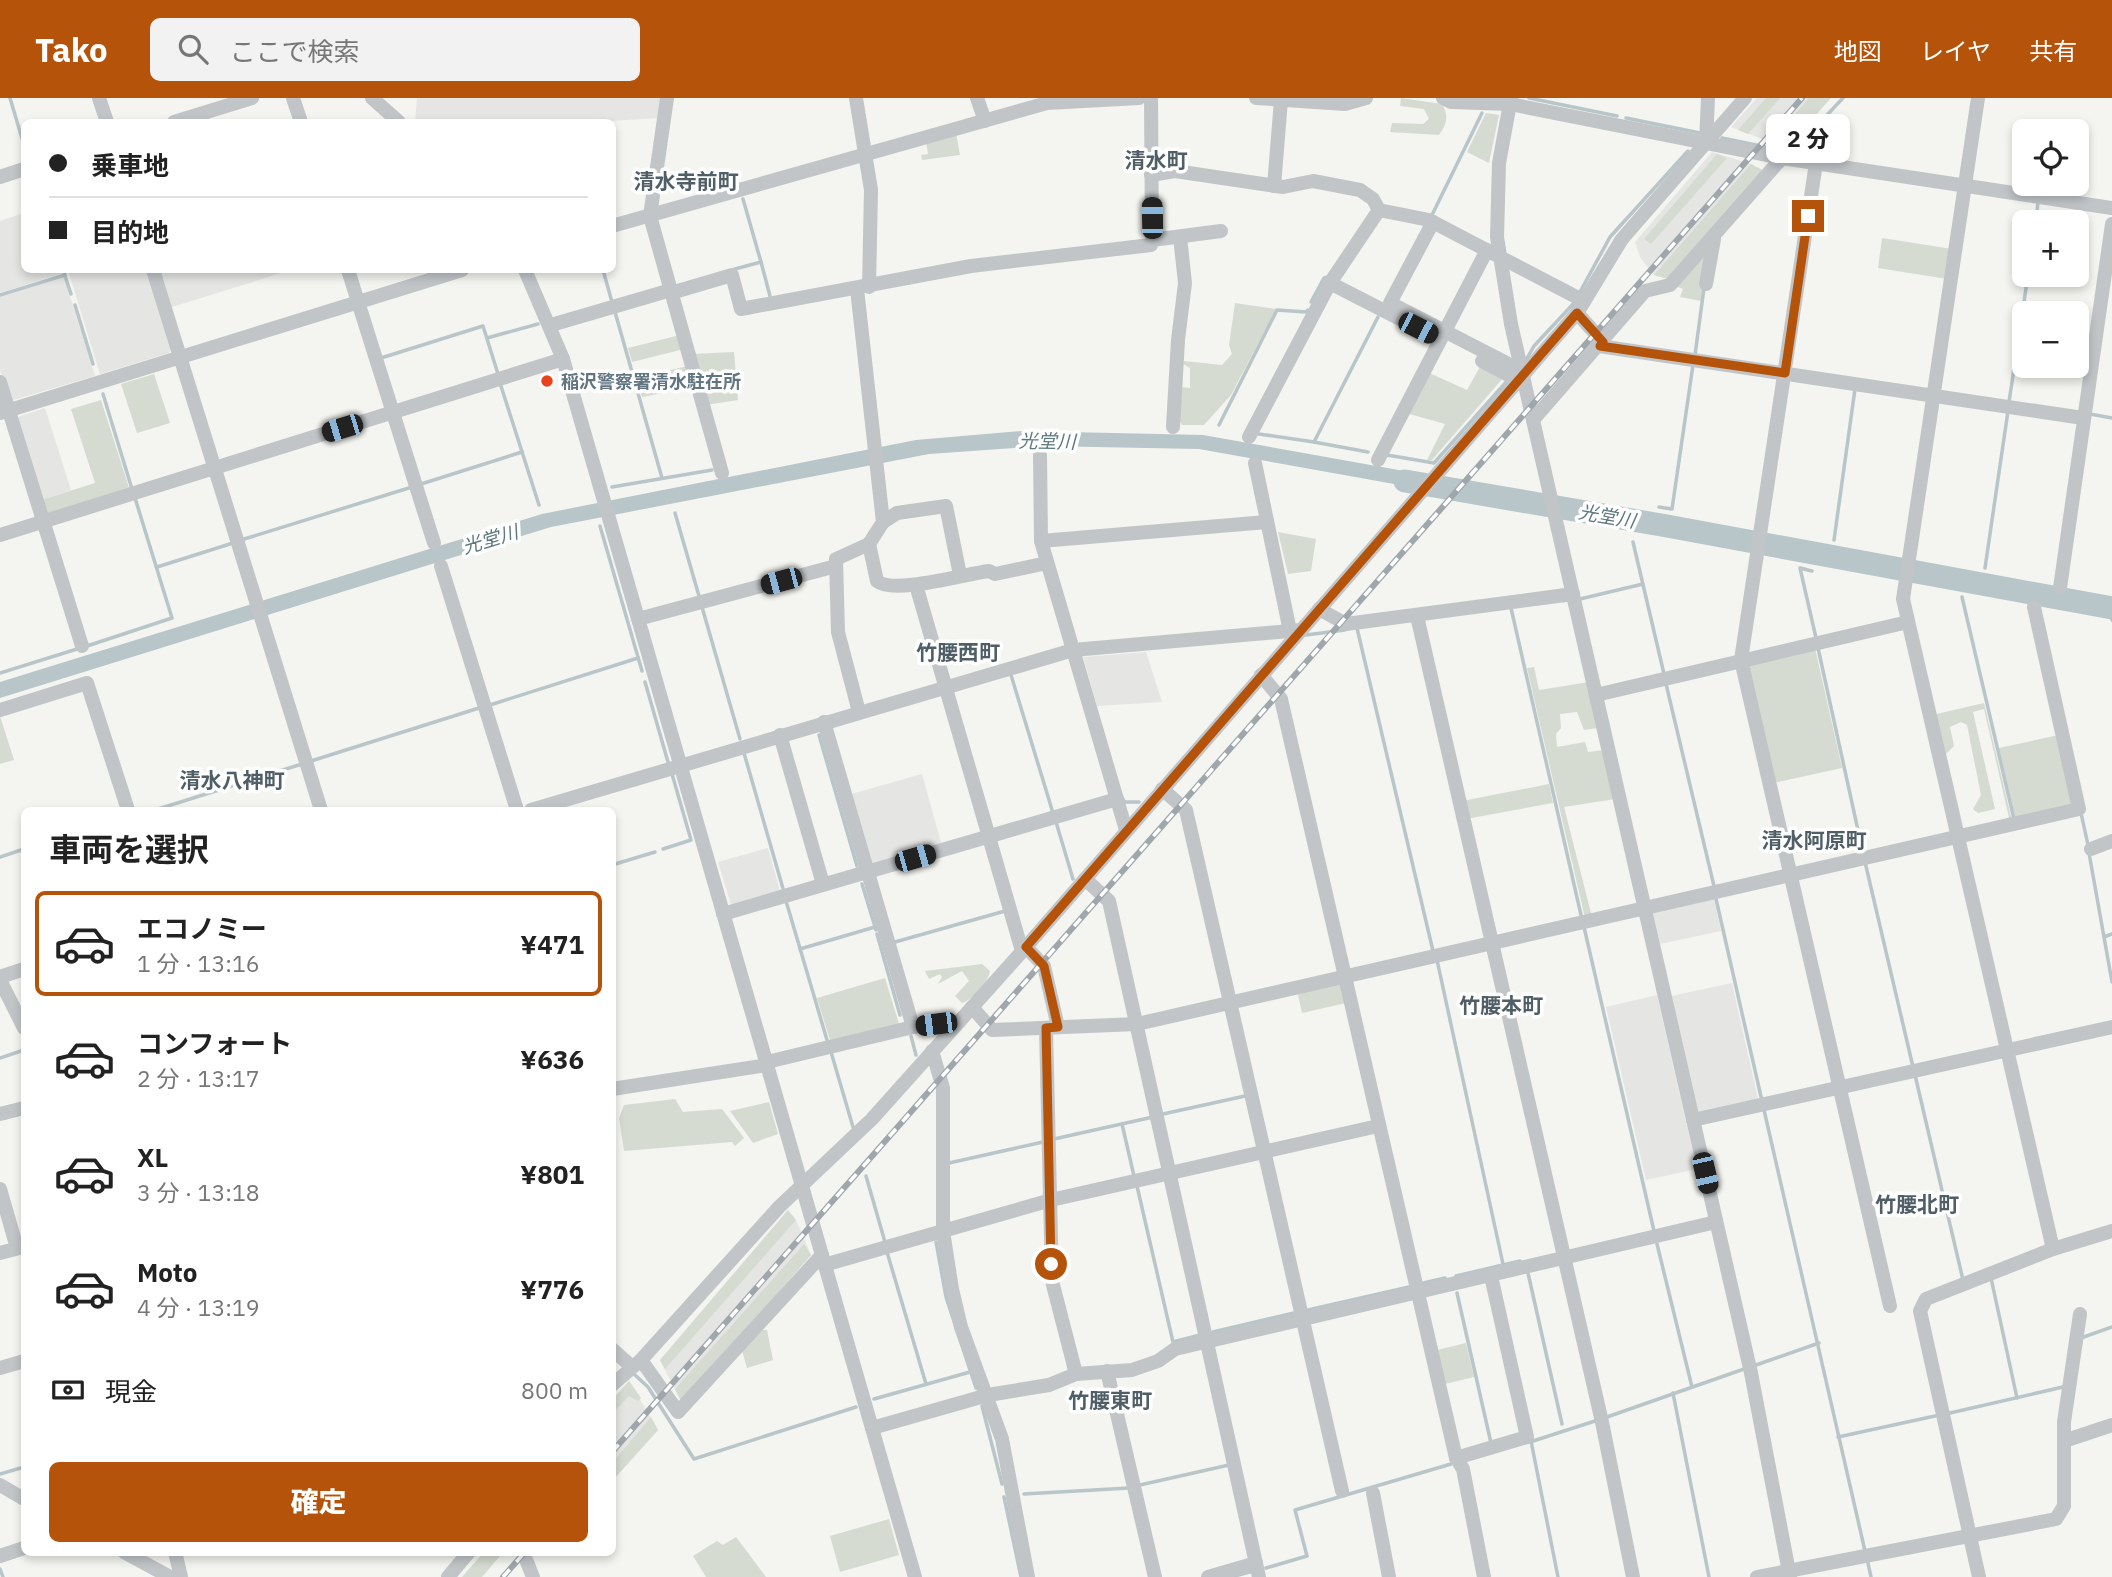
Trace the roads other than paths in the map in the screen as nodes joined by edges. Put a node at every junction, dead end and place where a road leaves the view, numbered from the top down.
1 (99, 98) edge
2 (252, 98) edge
3 (293, 98) edge
4 (372, 98) edge
5 (667, 98) edge
6 (856, 98) edge
7 (977, 98) edge
8 (1139, 98) edge
9 (1151, 98) edge
10 (1256, 98) edge
11 (1366, 98) edge
12 (1443, 98) edge
13 (1709, 98) edge
14 (1745, 98) edge
15 (1978, 98) edge
16 (1281, 100) edge
17 (1047, 101) edge
18 (1511, 101) edge
19 (106, 119) edge
20 (184, 119) edge
21 (300, 119) edge
22 (396, 119) edge
23 (985, 121) junction
24 (1706, 143) junction
25 (865, 156) junction
26 (1782, 158) junction
27 (1816, 163) junction
28 (21, 170) edge
29 (1151, 175) junction
30 (0, 177) edge
31 (1274, 186) junction
32 (1965, 186) junction
33 (2112, 208) edge
34 (1379, 209) junction
35 (650, 216) junction
36 (1433, 222) junction
37 (2112, 224) edge
38 (616, 225) edge
39 (1221, 231) dead end
40 (1180, 237) junction
41 (1714, 238) junction
42 (1152, 240) junction
43 (1493, 253) junction
44 (154, 273) edge
45 (349, 273) edge
46 (452, 273) edge
47 (526, 273) edge
48 (1330, 283) junction
49 (1706, 284) dead end
50 (863, 288) junction
51 (671, 291) junction
52 (358, 302) junction
53 (1580, 307) junction
54 (551, 325) junction
55 (1443, 335) junction
56 (1601, 344) junction
57 (180, 357) junction
58 (563, 359) junction
59 (1785, 373) junction
60 (1521, 375) junction
61 (0, 382) edge
62 (1933, 395) junction
63 (5, 412) edge
64 (393, 412) junction
65 (2083, 418) junction
66 (1534, 420) junction
67 (1172, 427) dead end
68 (1249, 437) dead end
69 (1040, 456) dead end
70 (1377, 460) dead end
71 (1255, 463) dead end
72 (214, 468) junction
73 (722, 473) dead end
74 (44, 521) junction
75 (883, 522) junction
76 (1267, 522) junction
77 (0, 535) edge
78 (1041, 541) junction
79 (433, 543) dead end
80 (869, 544) junction
81 (1047, 563) junction
82 (441, 566) dead end
83 (836, 566) junction
84 (960, 575) junction
85 (916, 585) junction
86 (2060, 588) dead end
87 (1573, 594) junction
88 (2034, 607) dead end
89 (1319, 609) junction
90 (1417, 616) junction
91 (638, 619) junction
92 (1908, 622) junction
93 (1296, 631) junction
94 (82, 646) dead end
95 (1073, 650) junction
96 (1741, 660) junction
97 (1261, 676) junction
98 (944, 688) junction
99 (1596, 695) junction
100 (0, 710) edge
101 (859, 712) junction
102 (824, 722) junction
103 (780, 735) junction
104 (681, 763) junction
105 (1163, 789) junction
106 (1117, 800) junction
107 (127, 807) edge
108 (320, 807) edge
109 (516, 807) edge
110 (541, 807) edge
111 (1126, 830) junction
112 (988, 837) junction
113 (1958, 837) junction
114 (2112, 841) edge
115 (2091, 849) dead end
116 (867, 871) junction
117 (1791, 874) junction
118 (1084, 879) junction
119 (823, 884) junction
120 (1644, 908) junction
121 (723, 914) junction
122 (1491, 943) junction
123 (1024, 949) junction
124 (21, 970) edge
125 (1344, 976) junction
126 (0, 979) edge
127 (1230, 1002) junction
128 (972, 1007) junction
129 (21, 1022) edge
130 (959, 1022) junction
131 (1137, 1024) junction
132 (913, 1027) junction
133 (1052, 1027) junction
134 (2112, 1027) edge
135 (932, 1051) junction
136 (2007, 1051) junction
137 (767, 1063) junction
138 (616, 1088) edge
139 (1839, 1088) junction
140 (21, 1109) edge
141 (0, 1114) edge
142 (1693, 1120) junction
143 (1378, 1126) junction
144 (1265, 1152) junction
145 (1170, 1173) junction
146 (802, 1185) junction
147 (0, 1189) edge
148 (1051, 1200) junction
149 (1716, 1222) junction
150 (943, 1231) junction
151 (2112, 1231) edge
152 (20, 1247) edge
153 (2053, 1249) junction
154 (0, 1253) edge
155 (1564, 1259) junction
156 (823, 1260) junction
157 (1491, 1276) junction
158 (1416, 1293) junction
159 (1890, 1306) dead end
160 (2080, 1314) dead end
161 (1303, 1320) junction
162 (1209, 1341) junction
163 (616, 1351) edge
164 (21, 1362) edge
165 (637, 1363) junction
166 (0, 1368) edge
167 (1107, 1371) junction
168 (1076, 1374) junction
169 (616, 1381) edge
170 (988, 1395) junction
171 (2112, 1425) edge
172 (872, 1428) junction
173 (2064, 1441) junction
174 (1456, 1458) junction
175 (0, 1485) edge
176 (1342, 1491) dead end
177 (1373, 1493) dead end
178 (21, 1497) edge
179 (1970, 1537) junction
180 (21, 1549) edge
181 (0, 1556) edge
182 (131, 1556) edge
183 (177, 1556) edge
184 (466, 1556) edge
185 (525, 1556) edge
186 (1258, 1570) edge
187 (1789, 1574) edge
188 (170, 1577) edge
189 (181, 1577) edge
190 (448, 1577) edge
191 (533, 1577) edge
192 (915, 1577) edge
193 (1028, 1577) edge
194 (1155, 1577) edge
195 (1208, 1577) edge
196 (1389, 1577) edge
197 (1484, 1577) edge
198 (1633, 1577) edge
199 (1757, 1577) edge
200 (1979, 1577) edge

1 - 19 street
2 - 20 street
3 - 21 street
4 - 22 street
5 - 35 street
6 - 25 street
7 - 23 street
8 - 17 street
9 - 29 street
10 - 16 street
11 - 16 street
12 - 18 street
13 - 24 street
14 - 24 street
15 - 32 street
16 - 31 street
17 - 23 street
18 - 24 street
18 - 43 street
23 - 25 street
24 - 26 street
24 - 53 street
25 - 35 street
25 - 50 street
26 - 27 street
26 - 41 street
27 - 32 street
27 - 59 street
28 - 30 street
29 - 31 street
29 - 42 street
31 - 34 street
32 - 33 street
32 - 62 street
34 - 36 street
34 - 48 street
35 - 38 street
35 - 51 street
36 - 43 street
36 - 55 street
37 - 65 street
39 - 40 street
40 - 42 street
40 - 67 street
41 - 49 street
41 - 56 street
42 - 50 street
43 - 53 street
43 - 55 street
43 - 60 street
44 - 57 street
45 - 52 street
46 - 52 street
47 - 54 street
48 - 55 street
48 - 68 street
50 - 51 street
50 - 75 street
51 - 54 street
51 - 73 street
52 - 57 street
52 - 64 street
53 - 56 street
53 - 60 street
54 - 58 street
55 - 60 street
55 - 70 street
56 - 59 street
56 - 66 street
57 - 63 street
57 - 72 street
58 - 64 street
58 - 91 street
59 - 62 street
59 - 96 street
60 - 66 street
60 - 89 street
61 - 63 street
62 - 65 street
62 - 92 street
63 - 74 street
64 - 72 street
64 - 79 street
65 - 86 street
66 - 87 street
69 - 78 street
71 - 76 street
72 - 74 street
72 - 108 street
74 - 77 street
74 - 94 street
75 - 80 street
75 - 84 street
76 - 78 street
76 - 93 street
78 - 81 street
80 - 83 street
80 - 85 street
81 - 84 street
81 - 95 street
82 - 109 street
83 - 91 street
83 - 101 street
84 - 85 street
85 - 98 street
87 - 90 street
87 - 99 street
88 - 113 street
89 - 90 street
89 - 93 street
90 - 122 street
91 - 104 street
92 - 96 street
92 - 113 street
93 - 95 street
93 - 97 street
95 - 98 street
95 - 106 street
96 - 99 street
96 - 117 street
97 - 105 street
97 - 125 street
98 - 101 street
98 - 112 street
99 - 120 street
100 - 107 street
101 - 102 street
102 - 103 street
102 - 116 street
103 - 104 street
103 - 119 street
104 - 110 street
104 - 121 street
105 - 111 street
105 - 127 street
106 - 111 street
106 - 112 street
111 - 118 street
112 - 116 street
112 - 123 street
113 - 117 street
113 - 136 street
114 - 115 street
116 - 119 street
116 - 132 street
117 - 120 street
117 - 139 street
118 - 123 street
118 - 131 street
119 - 121 street
120 - 122 street
120 - 142 street
121 - 137 street
122 - 125 street
122 - 155 street
123 - 128 street
123 - 133 street
124 - 126 street
125 - 127 street
125 - 143 street
126 - 129 street
127 - 131 street
127 - 144 street
128 - 130 street
128 - 133 street
130 - 132 street
130 - 135 street
131 - 133 street
131 - 145 street
132 - 137 street
133 - 148 street
134 - 136 street
135 - 146 street
135 - 150 street
136 - 139 street
136 - 153 street
137 - 138 street
137 - 146 street
139 - 142 street
139 - 159 street
140 - 141 street
142 - 149 street
143 - 144 street
143 - 158 street
144 - 145 street
144 - 161 street
145 - 148 street
145 - 162 street
146 - 156 street
146 - 165 street
147 - 152 street
148 - 150 street
148 - 168 street
149 - 155 street
149 - 187 street
150 - 156 street
150 - 170 street
151 - 153 street
152 - 154 street
153 - 179 street
155 - 157 street
155 - 198 street
156 - 165 street
156 - 172 street
157 - 158 street
157 - 174 street
158 - 161 street
158 - 174 street
160 - 173 street
161 - 162 street
161 - 176 street
162 - 167 street
162 - 186 street
163 - 165 street
164 - 166 street
165 - 169 street
167 - 168 street
167 - 194 street
168 - 170 street
170 - 172 street
170 - 193 street
171 - 173 street
172 - 192 street
173 - 179 street
174 - 197 street
175 - 178 street
177 - 196 street
179 - 187 street
179 - 200 street
180 - 181 street
182 - 188 street
183 - 189 street
184 - 190 street
185 - 191 street
186 - 195 street
187 - 199 street

